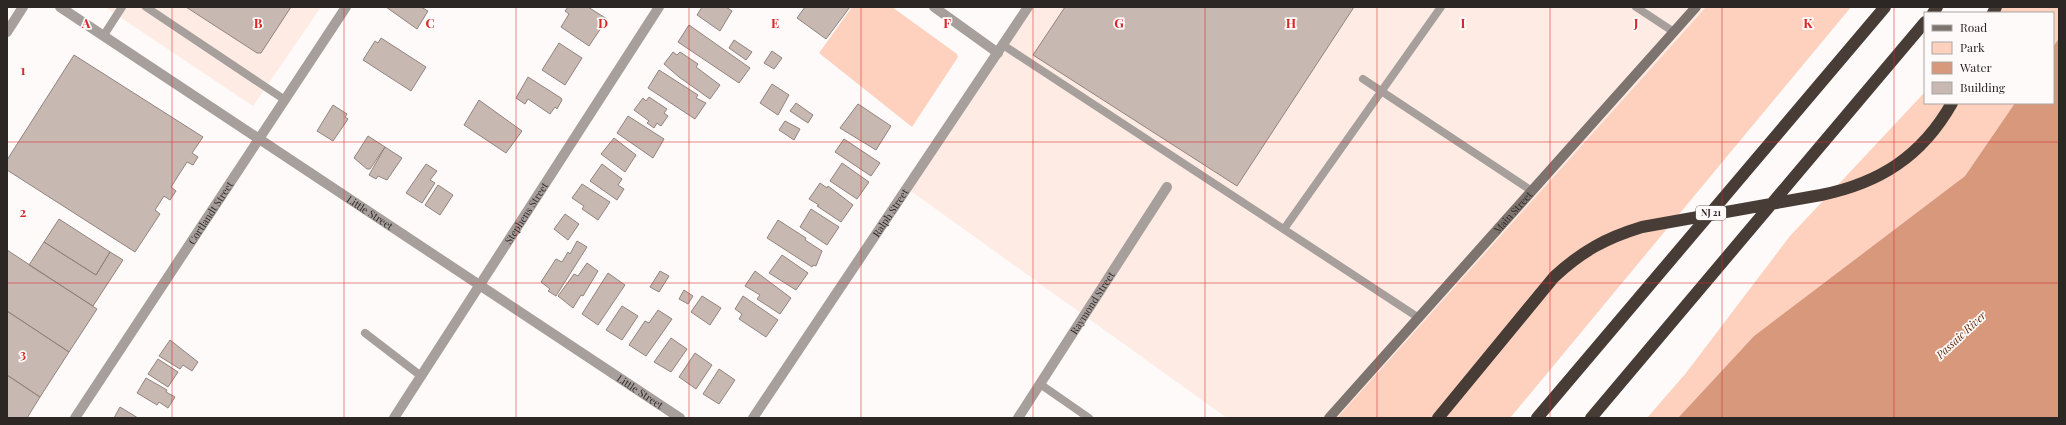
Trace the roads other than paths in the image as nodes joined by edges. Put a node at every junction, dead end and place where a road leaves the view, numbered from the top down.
1 (23, 7) edge
2 (60, 7) edge
3 (122, 7) edge
4 (146, 7) edge
5 (346, 7) edge
6 (659, 7) edge
7 (934, 7) edge
8 (1028, 7) edge
9 (1441, 7) edge
10 (1636, 7) edge
11 (1696, 7) edge
12 (1885, 7) edge
13 (1924, 23) edge
14 (7, 32) edge
15 (1674, 32) junction
16 (104, 35) junction
17 (1001, 49) junction
18 (1363, 80) dead end
19 (1382, 92) junction
20 (285, 100) junction
21 (1951, 104) edge
22 (259, 139) junction
23 (1167, 187) dead end
24 (1532, 190) junction
25 (1284, 228) junction
26 (479, 285) junction
27 (1419, 318) junction
28 (364, 333) dead end
29 (421, 376) junction
30 (1040, 384) junction
31 (75, 418) edge
32 (394, 418) edge
33 (680, 418) edge
34 (753, 418) edge
35 (1018, 418) edge
36 (1089, 418) edge
37 (1329, 418) edge
38 (1438, 418) edge
39 (1537, 418) edge
40 (1591, 418) edge

1 - 14 street
2 - 16 street, Little Street
3 - 16 lane
4 - 20 lane
5 - 20 street, Cortlandt Street
6 - 26 street, Stephens Street
7 - 17 street
8 - 17 street, Ralph Street
9 - 19 lane
10 - 15 lane
11 - 15 street, Main Street
12 - 39 highway, NJ 21
13 - 40 highway
15 - 24 street, Main Street
16 - 22 street, Little Street
17 - 25 lane
17 - 34 street, Ralph Street
18 - 19 lane
19 - 24 lane
19 - 25 lane
20 - 22 street, Cortlandt Street
21 - 38 highway
22 - 26 street, Little Street
22 - 31 street, Cortlandt Street
23 - 30 street, Raymond Street
24 - 27 street, Main Street
25 - 27 lane
26 - 29 street, Stephens Street
26 - 33 street, Little Street
27 - 37 street, Main Street
28 - 29 lane
29 - 32 street, Stephens Street
30 - 35 street, Raymond Street
30 - 36 lane

